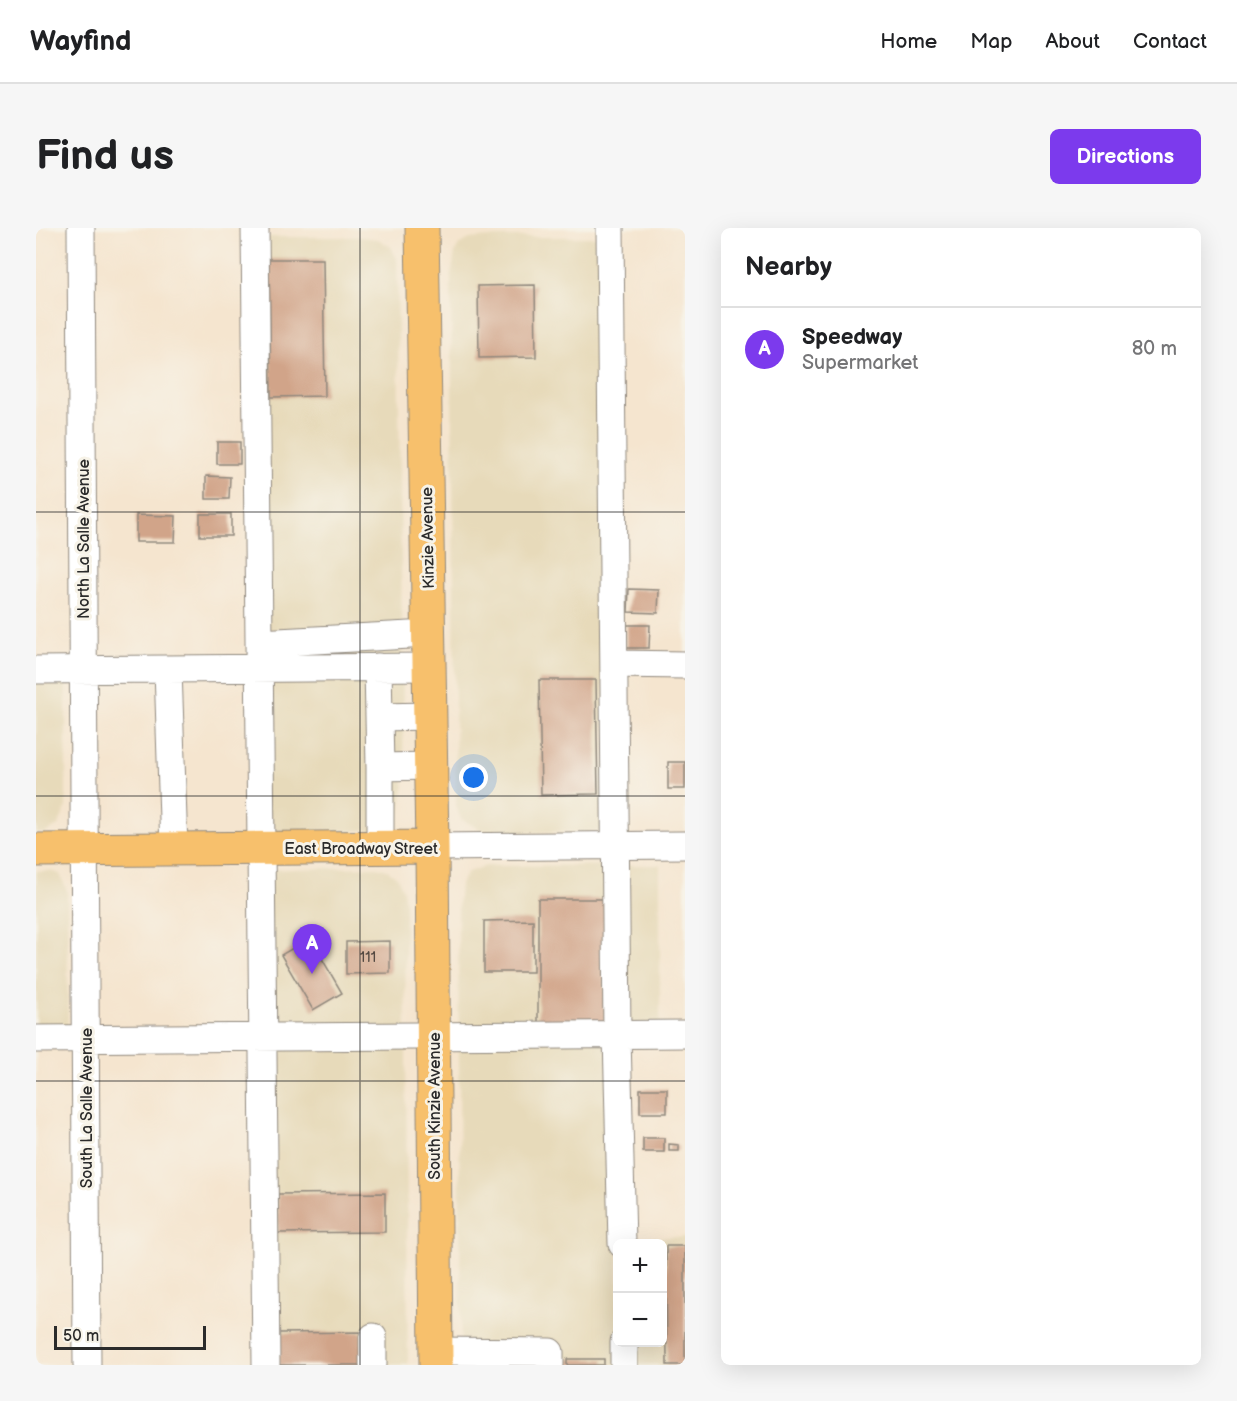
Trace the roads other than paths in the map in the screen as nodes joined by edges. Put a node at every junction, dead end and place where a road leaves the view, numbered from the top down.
1 (81, 228) edge
2 (255, 228) edge
3 (422, 228) edge
4 (610, 228) edge
5 (429, 634) junction
6 (259, 655) junction
7 (614, 664) junction
8 (685, 664) edge
9 (429, 666) junction
10 (378, 667) junction
11 (83, 669) junction
12 (168, 669) junction
13 (36, 670) edge
14 (430, 716) junction
15 (379, 717) junction
16 (431, 766) junction
17 (380, 767) junction
18 (685, 845) edge
19 (615, 846) junction
20 (432, 847) junction
21 (380, 848) junction
22 (174, 849) junction
23 (261, 849) junction
24 (36, 850) edge
25 (84, 850) junction
26 (685, 1034) edge
27 (617, 1035) junction
28 (434, 1036) junction
29 (263, 1037) junction
30 (36, 1039) edge
31 (85, 1039) junction
32 (622, 1239) edge
33 (373, 1337) dead end
34 (624, 1347) edge
35 (436, 1358) edge
36 (486, 1358) edge
37 (87, 1365) edge
38 (266, 1365) edge
39 (373, 1365) edge
40 (550, 1365) edge
41 (624, 1365) edge

1 - 11 street, North La Salle Avenue
2 - 6 street
3 - 5 main road, Kinzie Avenue
4 - 7 street
5 - 6 street
5 - 9 main road, Kinzie Avenue
6 - 10 street
6 - 12 street
6 - 23 street
7 - 8 street
7 - 19 street
9 - 10 street
9 - 14 main road, Kinzie Avenue
10 - 15 street
11 - 12 street
11 - 13 street
11 - 25 street, North La Salle Avenue
12 - 22 street
14 - 15 street
14 - 16 main road, Kinzie Avenue
15 - 17 street
16 - 17 street
16 - 20 main road, Kinzie Avenue
17 - 21 street
18 - 19 street, East Broadway Street
19 - 20 street, East Broadway Street
19 - 27 street
20 - 21 main road, East Broadway Street
20 - 28 main road, South Kinzie Avenue
21 - 23 main road, East Broadway Street
22 - 23 main road, East Broadway Street
22 - 25 main road, East Broadway Street
23 - 29 street
24 - 25 main road, East Broadway Street
25 - 31 street, South La Salle Avenue
26 - 27 street
27 - 28 street
27 - 32 street
28 - 29 street
28 - 35 main road, South Kinzie Avenue
29 - 31 street
29 - 38 street
30 - 31 street
31 - 37 street, South La Salle Avenue
33 - 39 street
34 - 41 street
35 - 36 street
36 - 40 street

